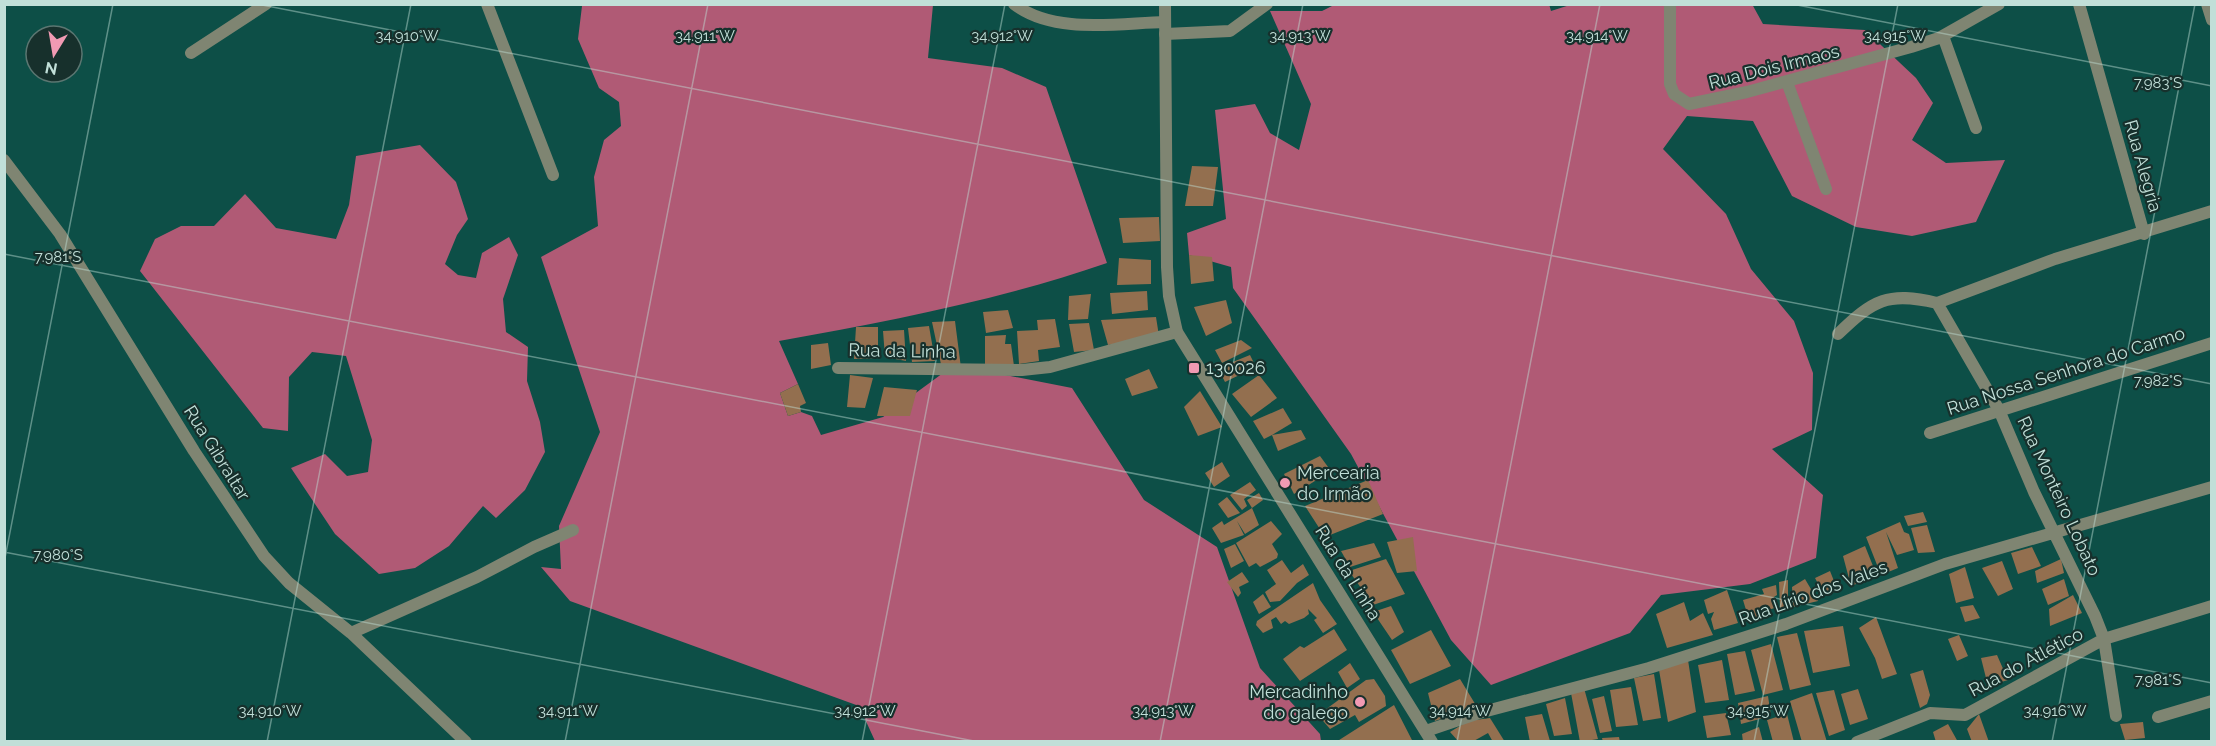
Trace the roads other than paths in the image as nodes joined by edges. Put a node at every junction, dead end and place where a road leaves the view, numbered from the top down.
1 (266, 4) edge
2 (487, 4) edge
3 (1014, 4) edge
4 (1165, 4) edge
5 (1267, 4) edge
6 (1670, 4) edge
7 (1999, 4) edge
8 (2079, 4) edge
9 (2207, 4) edge
10 (2211, 20) edge
11 (1165, 28) junction
12 (1943, 36) junction
13 (191, 53) dead end
14 (1787, 82) junction
15 (1976, 128) dead end
16 (4, 160) edge
17 (554, 175) dead end
18 (1826, 189) dead end
19 (2211, 211) edge
20 (2144, 234) junction
21 (1937, 303) junction
22 (1177, 332) junction
23 (1838, 334) dead end
24 (2211, 343) edge
25 (837, 368) dead end
26 (1998, 410) junction
27 (1930, 433) dead end
28 (2211, 487) edge
29 (573, 530) dead end
30 (2055, 534) junction
31 (2211, 606) edge
32 (351, 633) junction
33 (2104, 639) junction
34 (2211, 701) edge
35 (2116, 716) dead end
36 (2158, 717) dead end
37 (1429, 736) edge
38 (466, 741) edge
39 (1857, 741) edge

1 - 13 street
2 - 17 street
3 - 11 street
4 - 11 street, Rua da Linha
5 - 11 street
6 - 14 street, Rua Dois Irmaos
7 - 12 street, Rua Dois Irmaos
8 - 20 street, Rua Alegria
9 - 10 street
11 - 22 street, Rua da Linha
12 - 14 street, Rua Dois Irmaos
12 - 15 street
14 - 18 street
16 - 32 street, Rua Gibraltar
19 - 20 street
20 - 21 street
21 - 23 street
21 - 26 street, Rua Monteiro Lobato
22 - 25 street, Rua da Linha
22 - 37 street, Rua da Linha
24 - 26 street, Rua Nossa Senhora do Carmo
26 - 27 street, Rua Nossa Senhora do Carmo
26 - 30 street, Rua Monteiro Lobato
28 - 30 street, Rua Lírio dos Vales
29 - 32 street
30 - 33 street, Rua Monteiro Lobato
30 - 37 street, Rua Lírio dos Vales
31 - 33 street, Rua do Atlético
32 - 38 street, Rua Gibraltar
33 - 35 street, Rua Monteiro Lobato
33 - 39 street, Rua do Atlético
34 - 36 street

